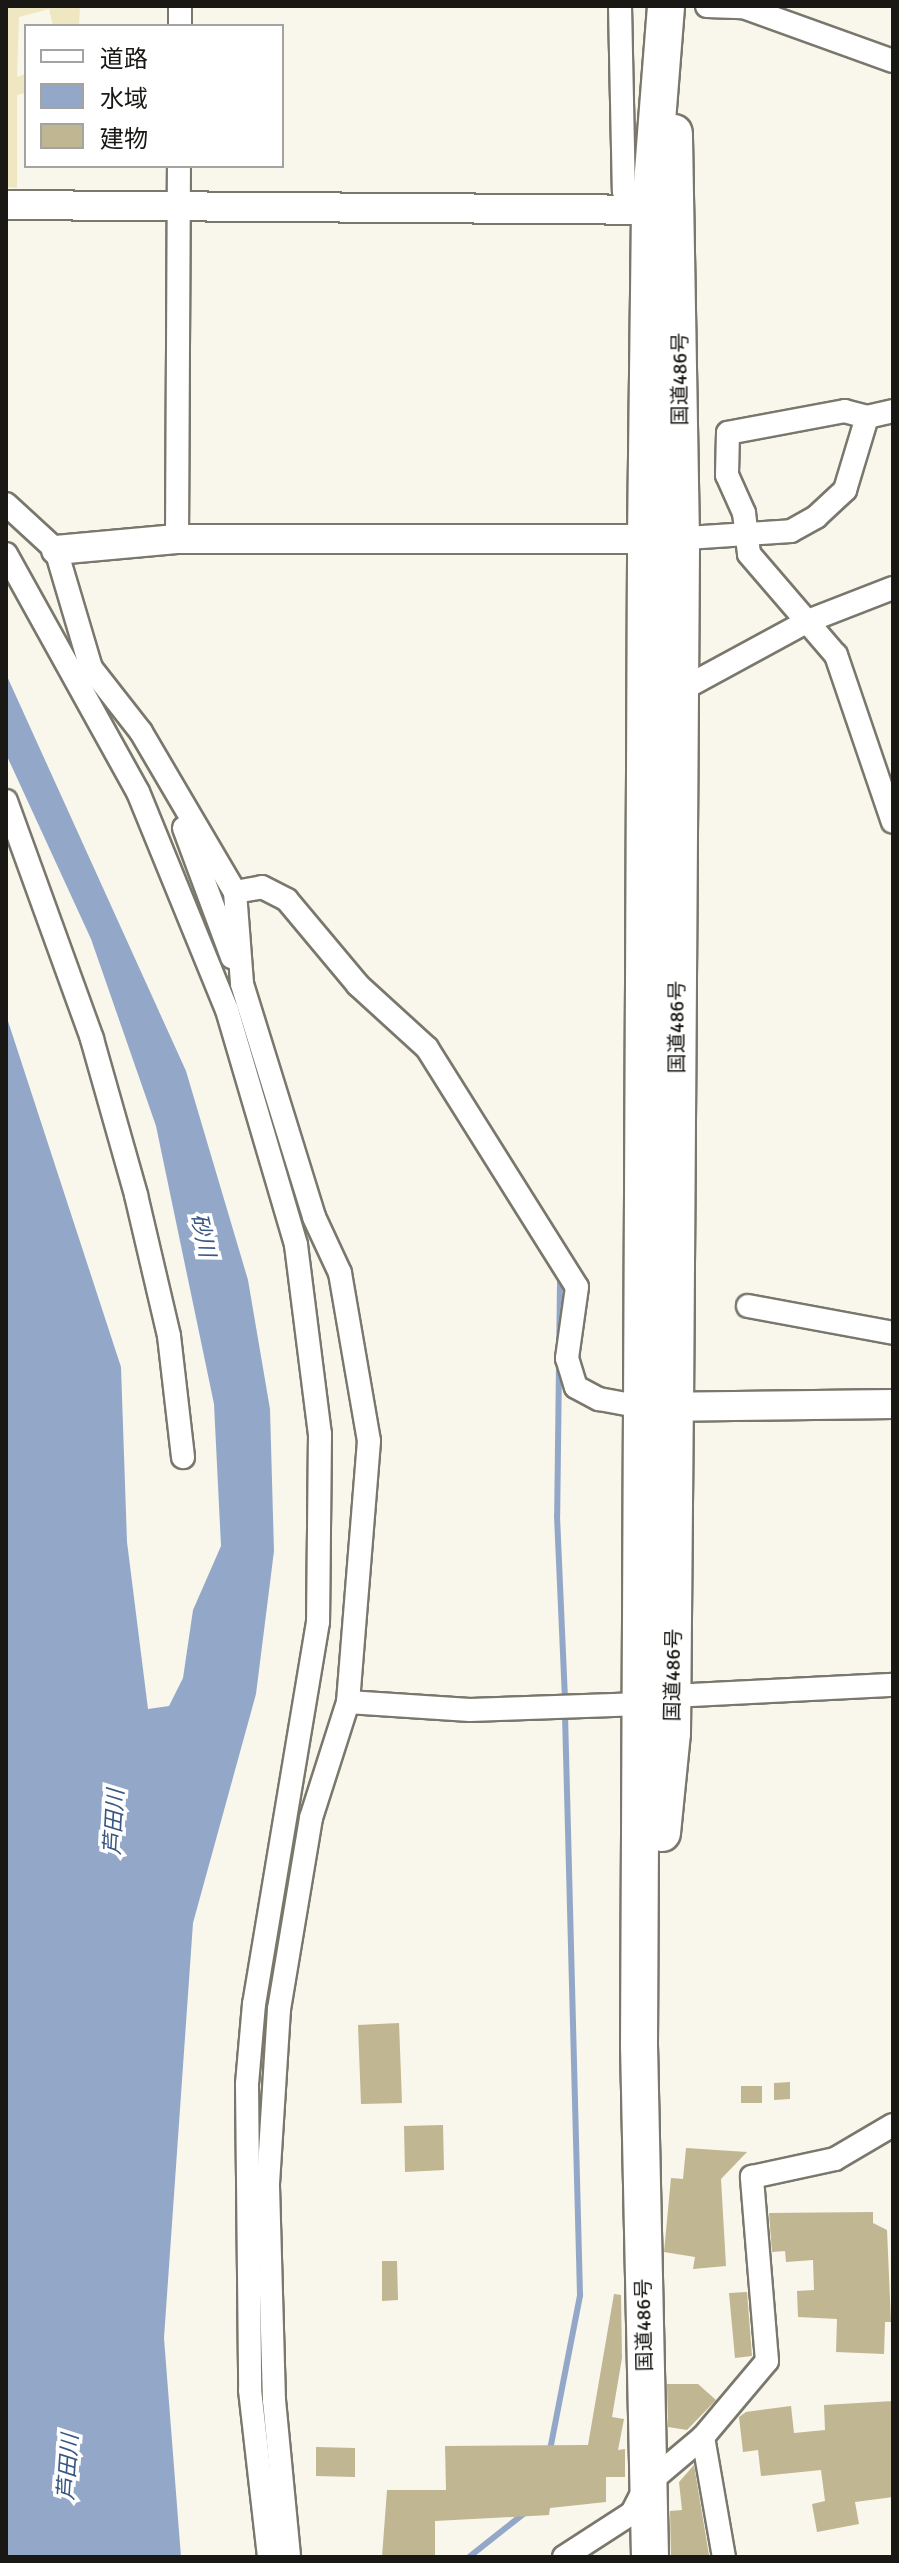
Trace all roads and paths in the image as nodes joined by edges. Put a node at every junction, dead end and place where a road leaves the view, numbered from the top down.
1 (620, 6) edge
2 (666, 6) edge
3 (707, 6) edge
4 (893, 61) edge
5 (179, 168) edge
6 (6, 205) edge
7 (178, 205) junction
8 (664, 210) junction
9 (893, 411) edge
10 (867, 417) junction
11 (6, 504) edge
12 (746, 532) junction
13 (177, 539) junction
14 (663, 539) junction
15 (56, 550) junction
16 (6, 554) edge
17 (893, 588) edge
18 (808, 621) junction
19 (84, 676) junction
20 (679, 691) junction
21 (141, 732) junction
22 (6, 801) edge
23 (893, 822) edge
24 (235, 892) junction
25 (242, 984) junction
26 (748, 1306) dead end
27 (893, 1333) edge
28 (893, 1404) edge
29 (659, 1407) junction
30 (183, 1457) dead end
31 (893, 1685) edge
32 (658, 1700) junction
33 (348, 1702) junction
34 (893, 2125) edge
35 (703, 2437) junction
36 (646, 2485) junction
37 (269, 2557) edge
38 (289, 2557) edge
39 (564, 2557) edge
40 (650, 2557) edge
41 (724, 2557) edge

1 - 8 street
2 - 8 highway, 国道486号
3 - 4 street
5 - 7 street
6 - 7 street
7 - 8 street
7 - 13 street
8 - 14 highway, 国道486号
9 - 10 street
10 - 12 street
10 - 12 street
11 - 15 street
12 - 14 street
12 - 18 street
13 - 14 street
13 - 15 street
14 - 20 highway, 国道486号
14 - 29 highway, 国道486号
15 - 19 street
16 - 19 street
17 - 18 street
18 - 20 street
18 - 23 street
19 - 21 street
19 - 37 street
20 - 29 highway, 国道486号
21 - 24 street
21 - 25 street
22 - 30 street
24 - 25 street
24 - 29 street
25 - 33 street
26 - 27 street
28 - 29 street
29 - 32 highway, 国道486号
31 - 32 street
32 - 33 street
32 - 36 highway, 国道486号
33 - 38 street
34 - 35 street
35 - 36 street
35 - 41 street
36 - 39 street
36 - 40 highway, 国道486号

